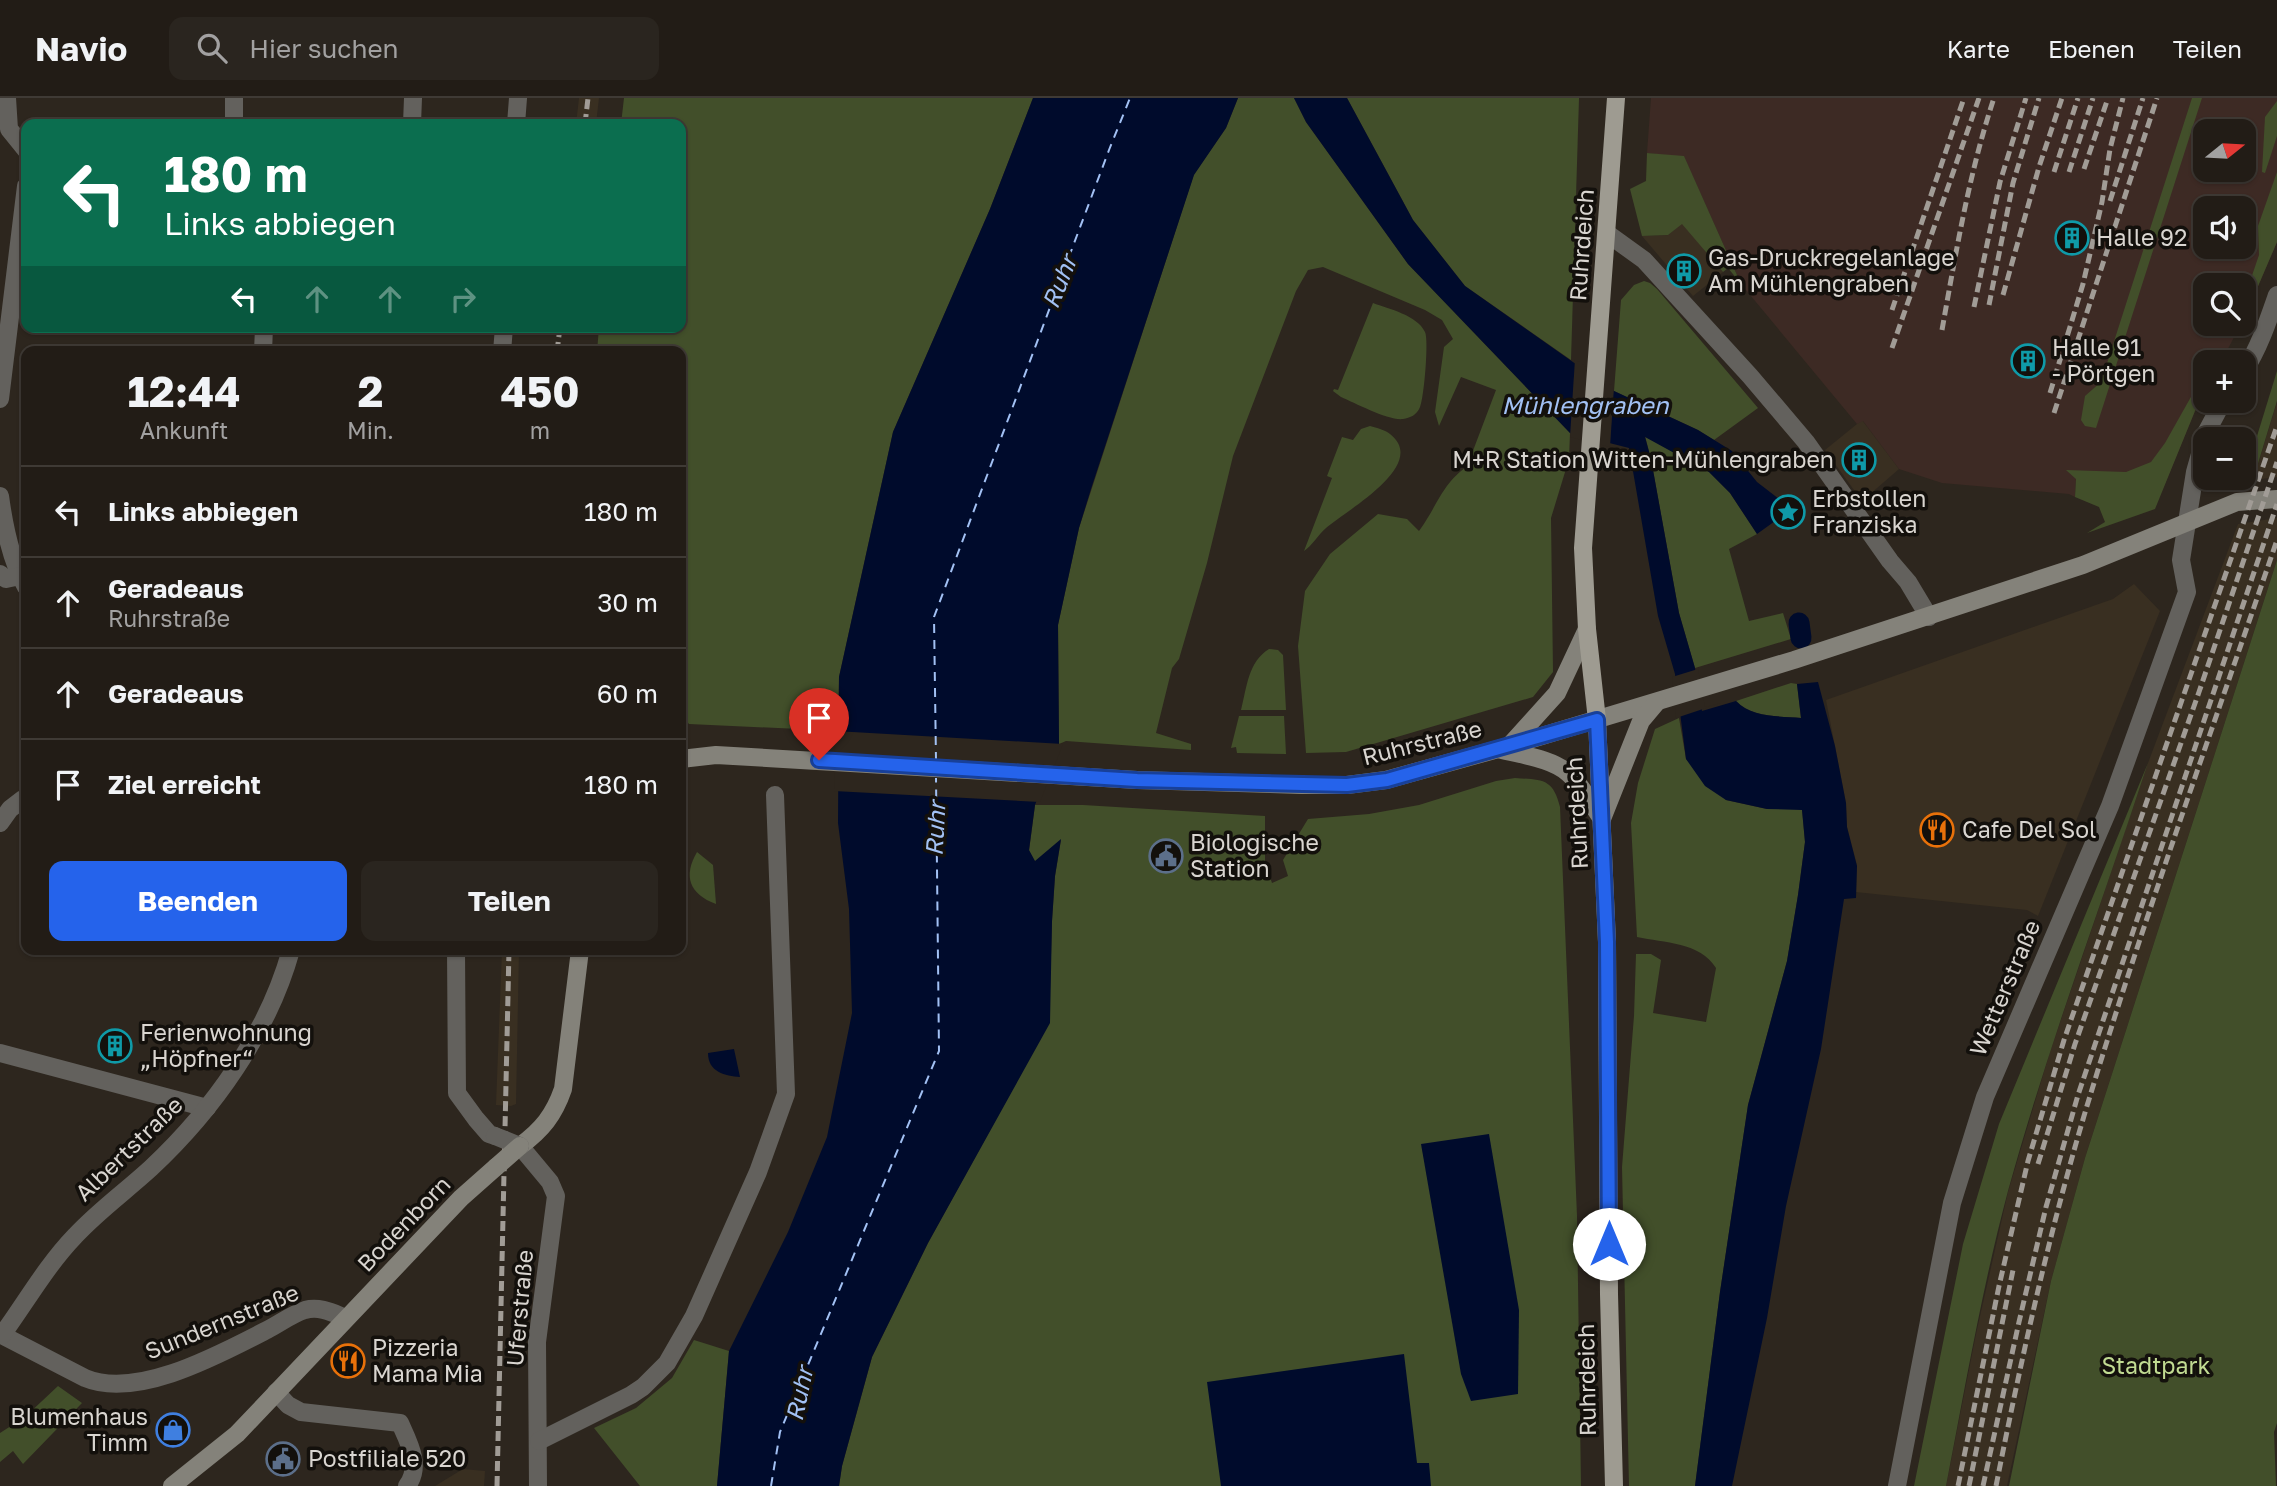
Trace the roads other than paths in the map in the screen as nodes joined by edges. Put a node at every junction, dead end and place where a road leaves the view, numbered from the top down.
1 (7, 98) edge
2 (234, 98) edge
3 (413, 98) edge
4 (518, 98) edge
5 (1616, 98) edge
6 (234, 119) edge
7 (412, 119) edge
8 (516, 119) edge
9 (4, 124) edge
10 (21, 144) edge
11 (21, 227) edge
12 (1608, 234) junction
13 (2277, 295) edge
14 (2255, 350) edge
15 (0, 399) edge
16 (2217, 413) edge
17 (0, 496) edge
18 (2277, 499) edge
19 (2187, 523) junction
20 (0, 574) edge
21 (21, 575) edge
22 (21, 582) edge
23 (1929, 617) junction
24 (1587, 629) junction
25 (1663, 700) junction
26 (1597, 720) junction
27 (1504, 748) junction
28 (686, 758) edge
29 (775, 795) dead end
30 (21, 801) edge
31 (1602, 819) junction
32 (0, 822) edge
33 (289, 955) edge
34 (456, 955) edge
35 (579, 955) edge
36 (0, 1053) edge
37 (207, 1108) junction
38 (527, 1148) junction
39 (346, 1318) junction
40 (1, 1335) edge
41 (276, 1392) junction
42 (539, 1441) junction
43 (410, 1482) edge
44 (173, 1486) edge
45 (538, 1486) edge
46 (1614, 1486) edge
47 (1897, 1486) edge

1 - 9 street
2 - 6 street
3 - 7 street
4 - 8 street
5 - 12 main road, Ruhrdeich
9 - 10 street
11 - 15 street
12 - 23 street
12 - 24 main road, Ruhrdeich
13 - 14 street
16 - 19 street, Wetterstraße
17 - 21 street
18 - 19 main road
19 - 23 main road, Ruhrstraße
19 - 47 street, Wetterstraße
20 - 22 street
23 - 25 main road, Ruhrstraße
24 - 26 main road, Ruhrdeich
24 - 27 main road
25 - 26 main road, Ruhrstraße
25 - 31 main road
26 - 27 main road, Ruhrstraße
26 - 31 main road, Ruhrdeich
27 - 28 main road, Ruhrstraße
27 - 31 main road
29 - 42 street
30 - 32 street
31 - 46 main road, Ruhrdeich
33 - 37 street, Albertstraße
34 - 38 street, bridge
35 - 38 main road, Bodenborn
36 - 37 street
37 - 40 street, Albertstraße
38 - 39 main road, Bodenborn, bridge
38 - 42 street, Uferstraße
39 - 40 street, Sundernstraße
39 - 41 main road, Bodenborn
41 - 43 street
41 - 44 main road, Bodenborn
42 - 45 street, Uferstraße

